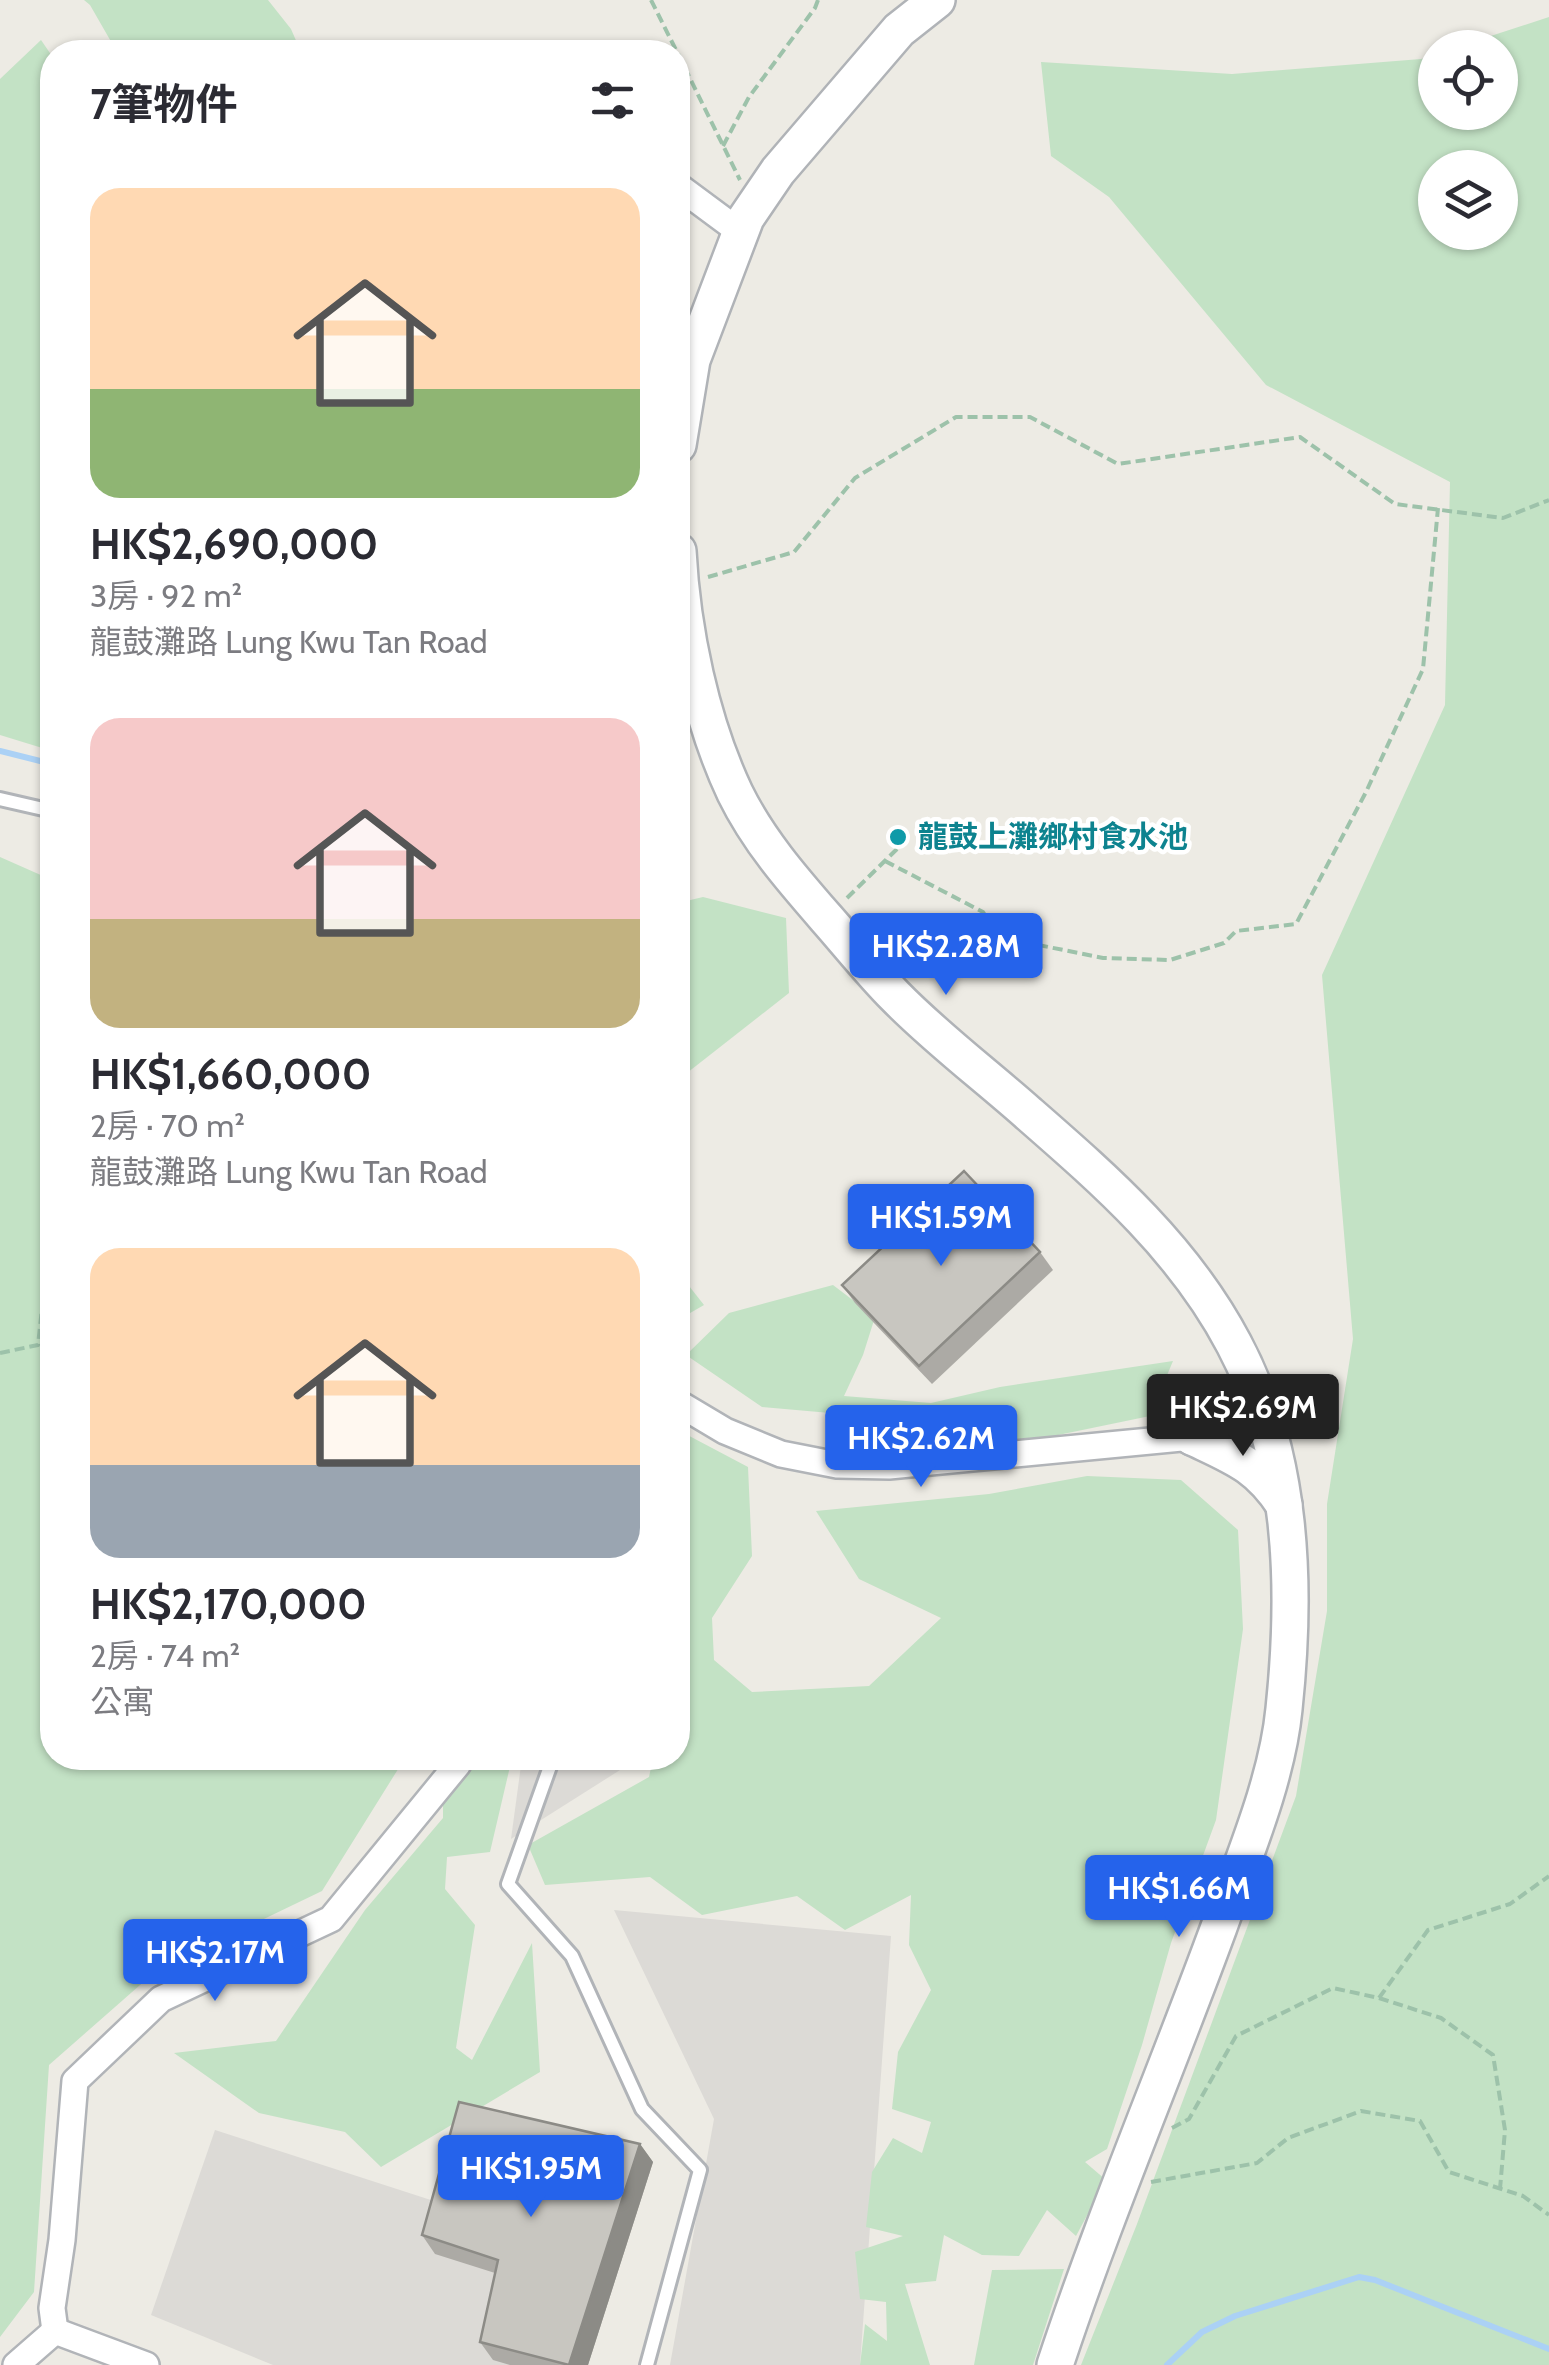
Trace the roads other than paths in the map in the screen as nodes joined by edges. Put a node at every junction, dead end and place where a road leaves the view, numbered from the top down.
1 (937, 0) edge
2 (690, 192) edge
3 (747, 219) junction
4 (690, 372) edge
5 (690, 640) edge
6 (0, 800) edge
7 (40, 808) edge
8 (1257, 1399) junction
9 (690, 1410) edge
10 (1192, 1437) junction
11 (1285, 1506) junction
12 (453, 1770) edge
13 (549, 1770) edge
14 (55, 2331) junction
15 (16, 2365) edge
16 (146, 2365) edge
17 (647, 2365) edge
18 (1055, 2365) edge

1 - 3 street
2 - 3 street
3 - 4 street
5 - 8 street
6 - 7 lane
8 - 10 street
8 - 11 street
9 - 10 street
10 - 11 street
11 - 18 street
12 - 14 street
13 - 17 lane
14 - 15 street
14 - 16 street

